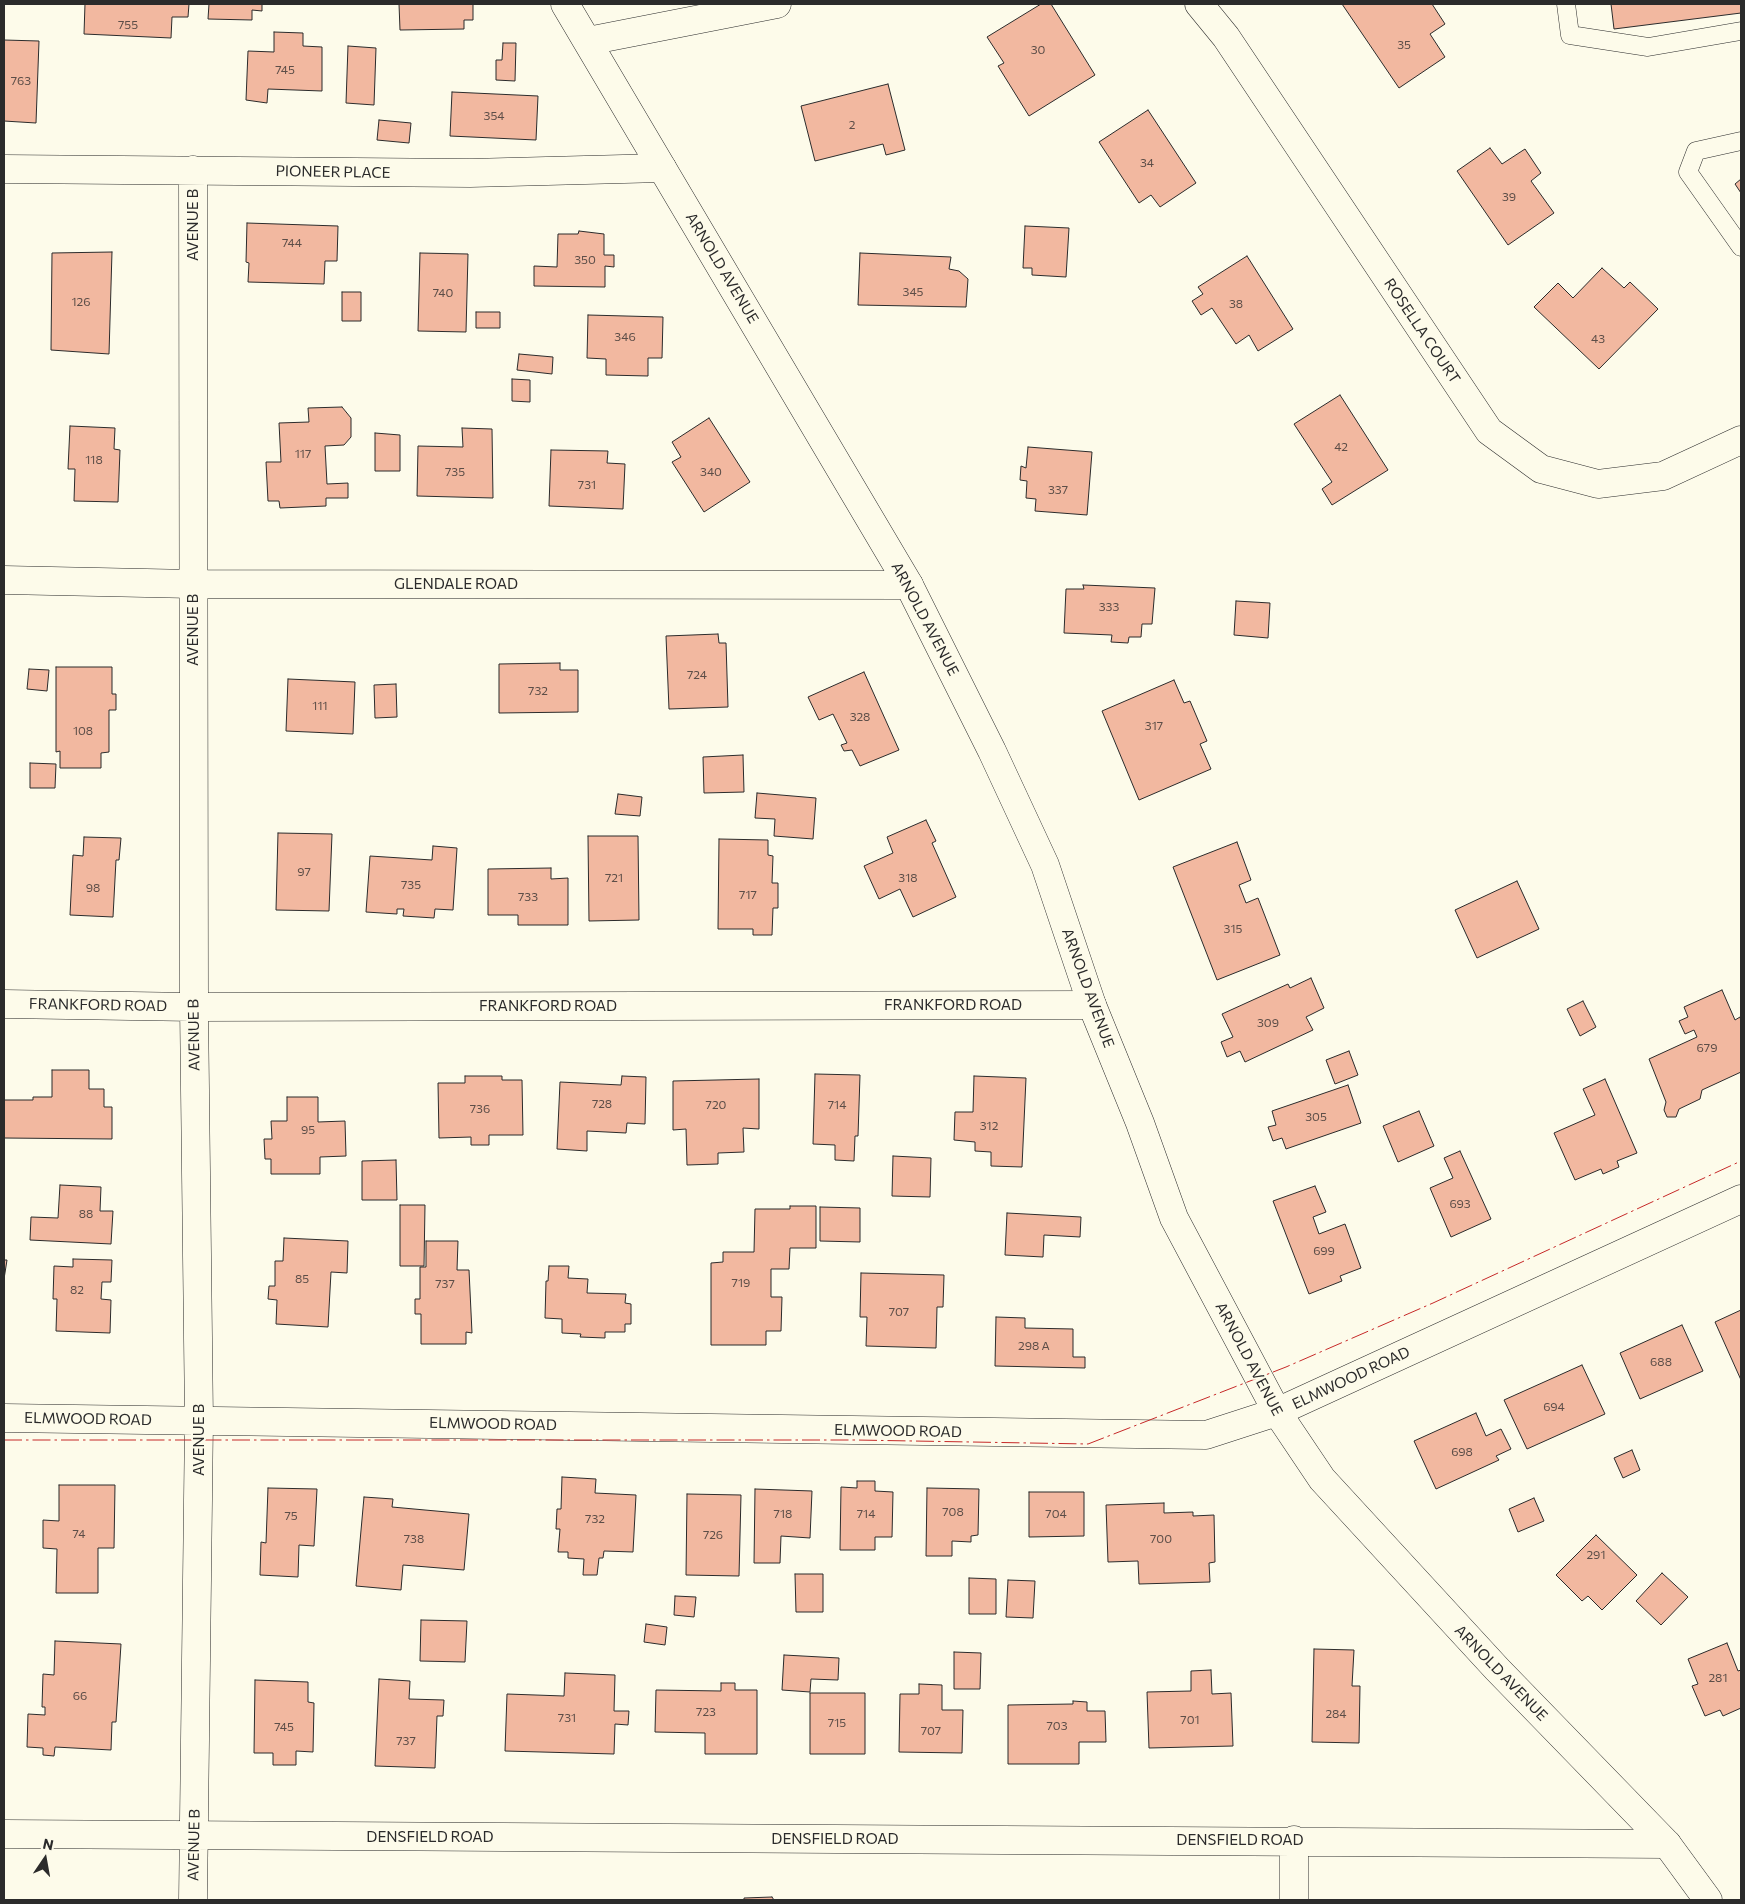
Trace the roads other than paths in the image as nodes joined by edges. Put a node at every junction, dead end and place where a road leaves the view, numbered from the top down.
1 (565, 4) edge
2 (777, 4) edge
3 (1199, 4) edge
4 (1566, 4) edge
5 (1741, 31) edge
6 (588, 41) junction
7 (1741, 140) edge
8 (662, 168) junction
9 (4, 169) edge
10 (193, 170) junction
11 (1741, 247) edge
12 (1741, 440) edge
13 (4, 580) edge
14 (193, 584) junction
15 (909, 585) junction
16 (4, 1004) edge
17 (1092, 1005) junction
18 (194, 1007) junction
19 (1741, 1199) edge
20 (1277, 1412) junction
21 (4, 1418) edge
22 (199, 1420) junction
23 (4, 1834) edge
24 (194, 1836) junction
25 (1294, 1840) junction
26 (1667, 1844) junction
27 (193, 1900) edge
28 (1294, 1900) edge
29 (1708, 1900) edge

1 - 6 street, ARNOLD AVENUE
2 - 6 street
3 - 12 street, ROSELLA COURT
4 - 5 lane
6 - 8 street, ARNOLD AVENUE
7 - 11 lane
8 - 10 street, PIONEER PLACE
8 - 15 street, ARNOLD AVENUE
9 - 10 street, PIONEER PLACE
10 - 14 street, AVENUE B
13 - 14 street, GLENDALE ROAD
14 - 15 street, GLENDALE ROAD
14 - 18 street, AVENUE B
15 - 17 street, ARNOLD AVENUE
16 - 18 street, FRANKFORD ROAD
17 - 18 street, FRANKFORD ROAD
17 - 20 street, ARNOLD AVENUE
18 - 22 street, AVENUE B
19 - 20 street, ELMWOOD ROAD
20 - 22 street, ELMWOOD ROAD
20 - 26 street, ARNOLD AVENUE
21 - 22 street, ELMWOOD ROAD
22 - 24 street, AVENUE B
23 - 24 street, DENSFIELD ROAD
24 - 25 street, DENSFIELD ROAD
24 - 27 street, AVENUE B
25 - 26 street, DENSFIELD ROAD
25 - 28 street
26 - 29 street, ARNOLD AVENUE

